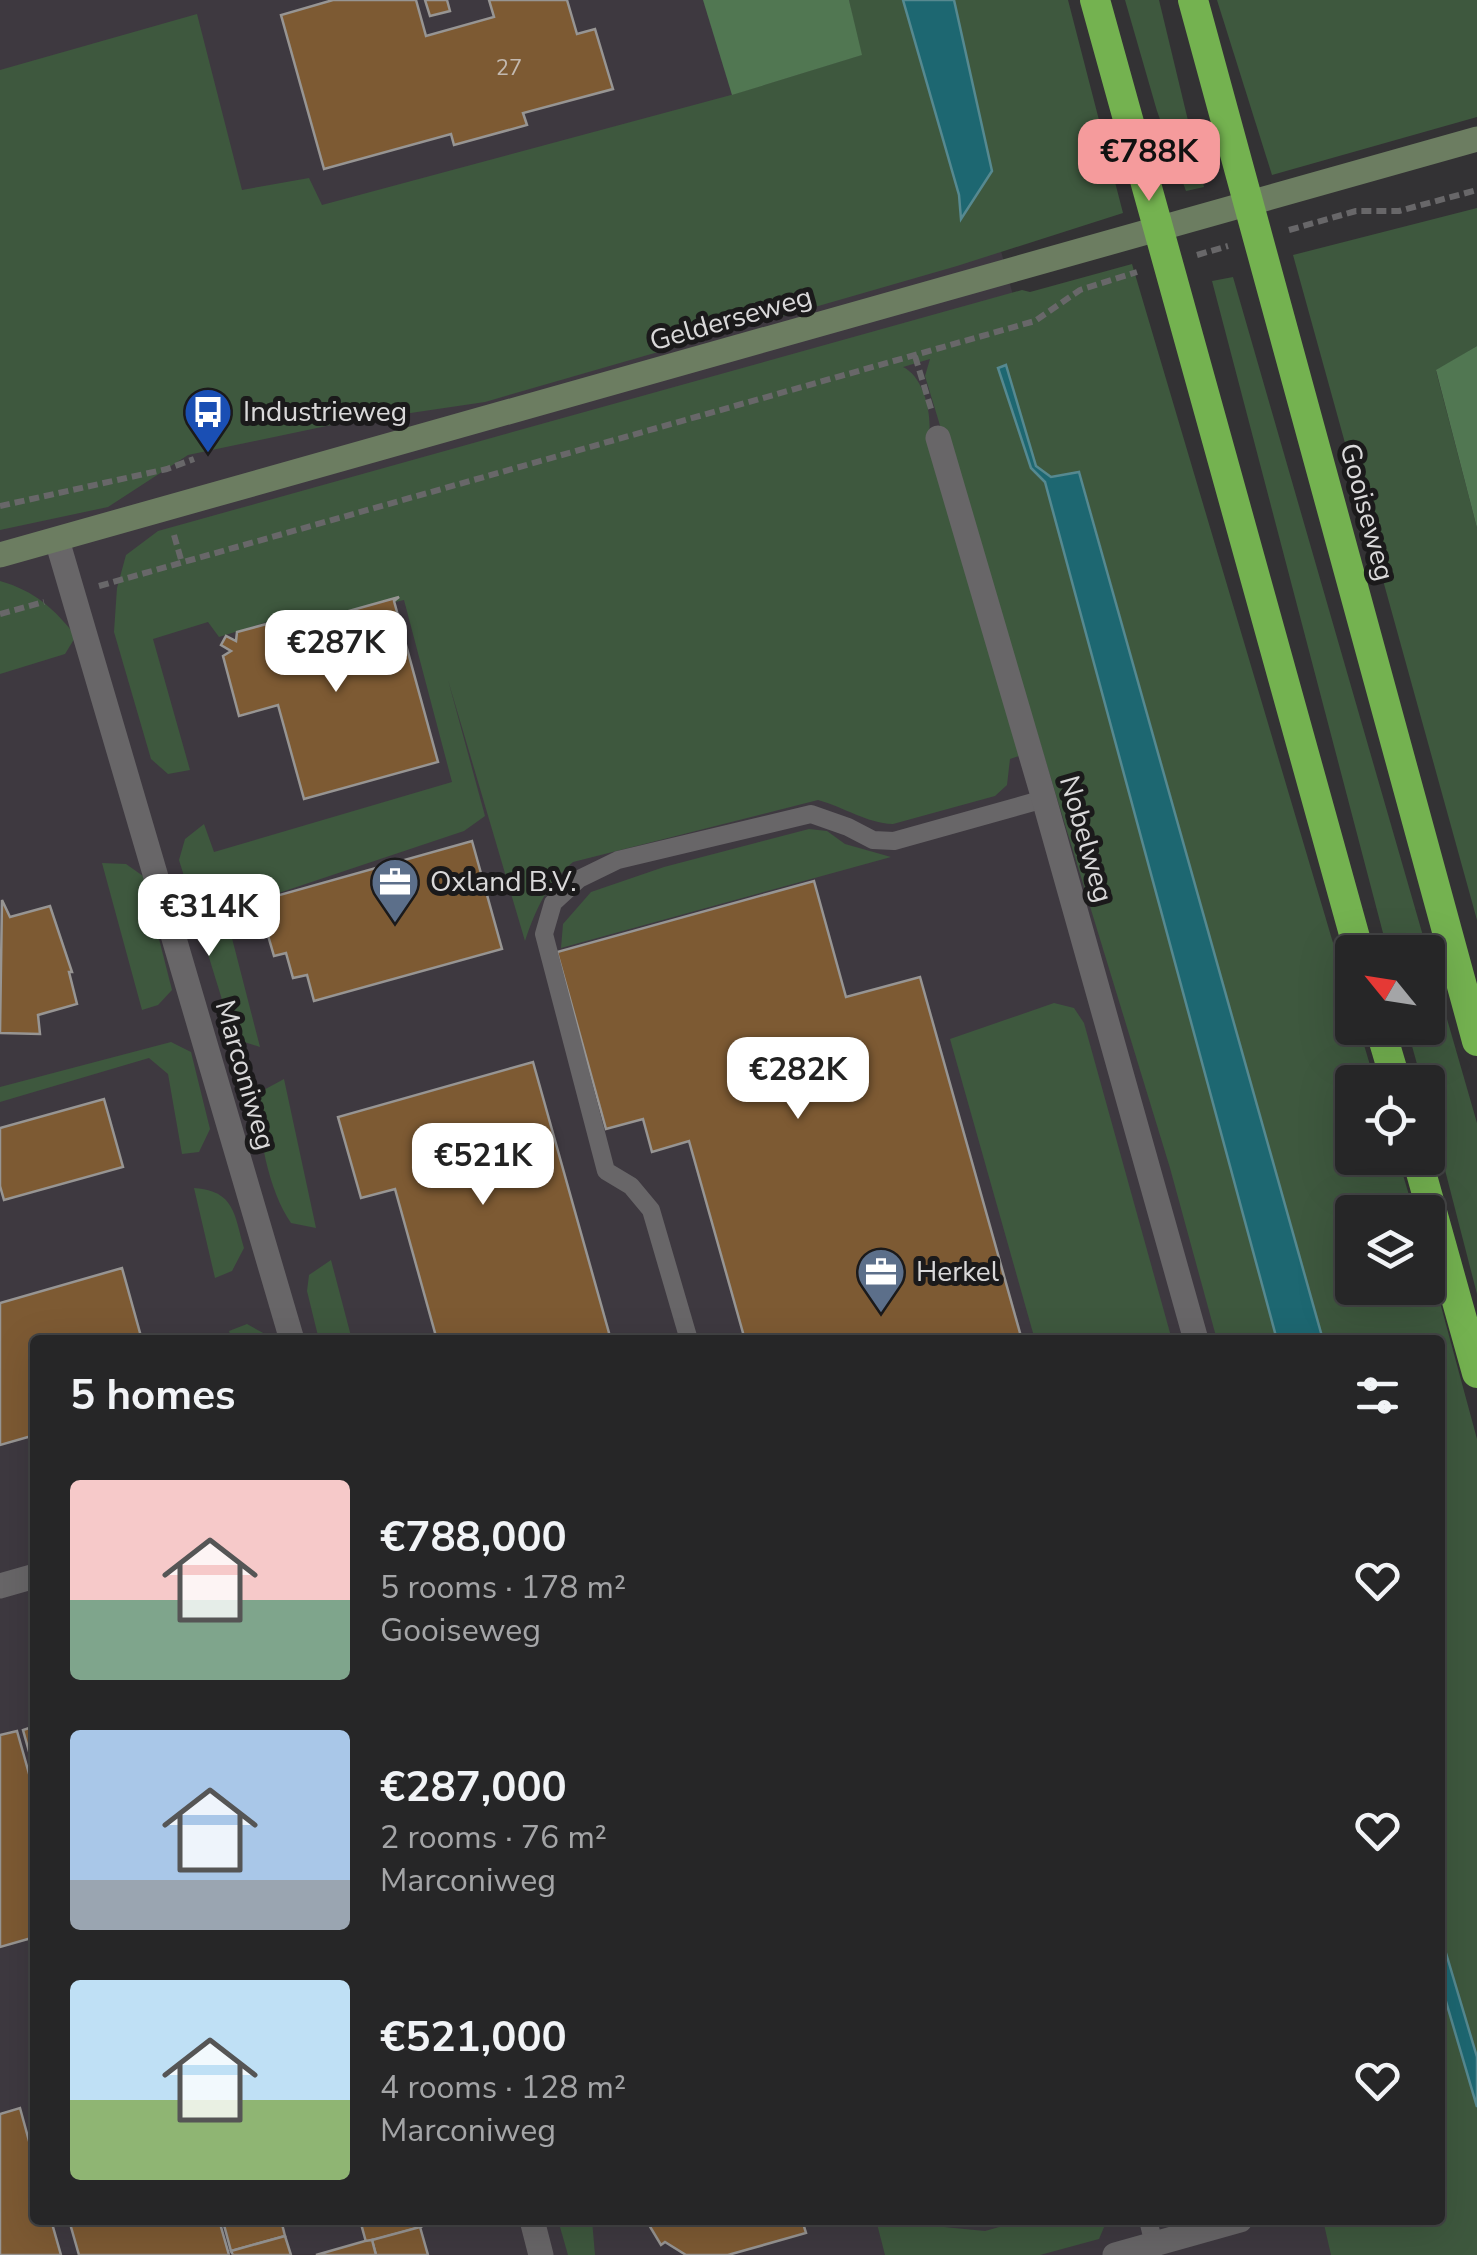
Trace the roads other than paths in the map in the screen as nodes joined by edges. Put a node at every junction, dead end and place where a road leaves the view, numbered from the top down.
1 (1095, 0) edge
2 (1193, 0) edge
3 (1477, 139) edge
4 (938, 438) road end
5 (57, 540) junction
6 (0, 555) edge
7 (1044, 800) junction
8 (1355, 935) edge
9 (1477, 1041) edge
10 (1422, 1175) edge
11 (291, 1335) edge
12 (688, 1335) edge
13 (1195, 1335) edge
14 (1477, 1373) edge
15 (30, 1577) edge
16 (0, 1586) edge
17 (533, 2225) edge
18 (1203, 2225) edge
19 (1151, 2232) edge
20 (541, 2255) edge
21 (1115, 2255) edge

1 - 8 highway
2 - 9 highway, Gooiseweg
3 - 5 street, Gelderseweg
4 - 7 street, Nobelweg
5 - 6 street, Gelderseweg
5 - 11 street, Marconiweg
7 - 12 lane
7 - 13 street, Nobelweg
10 - 14 highway
15 - 16 street
17 - 20 street
18 - 19 street
19 - 21 street

